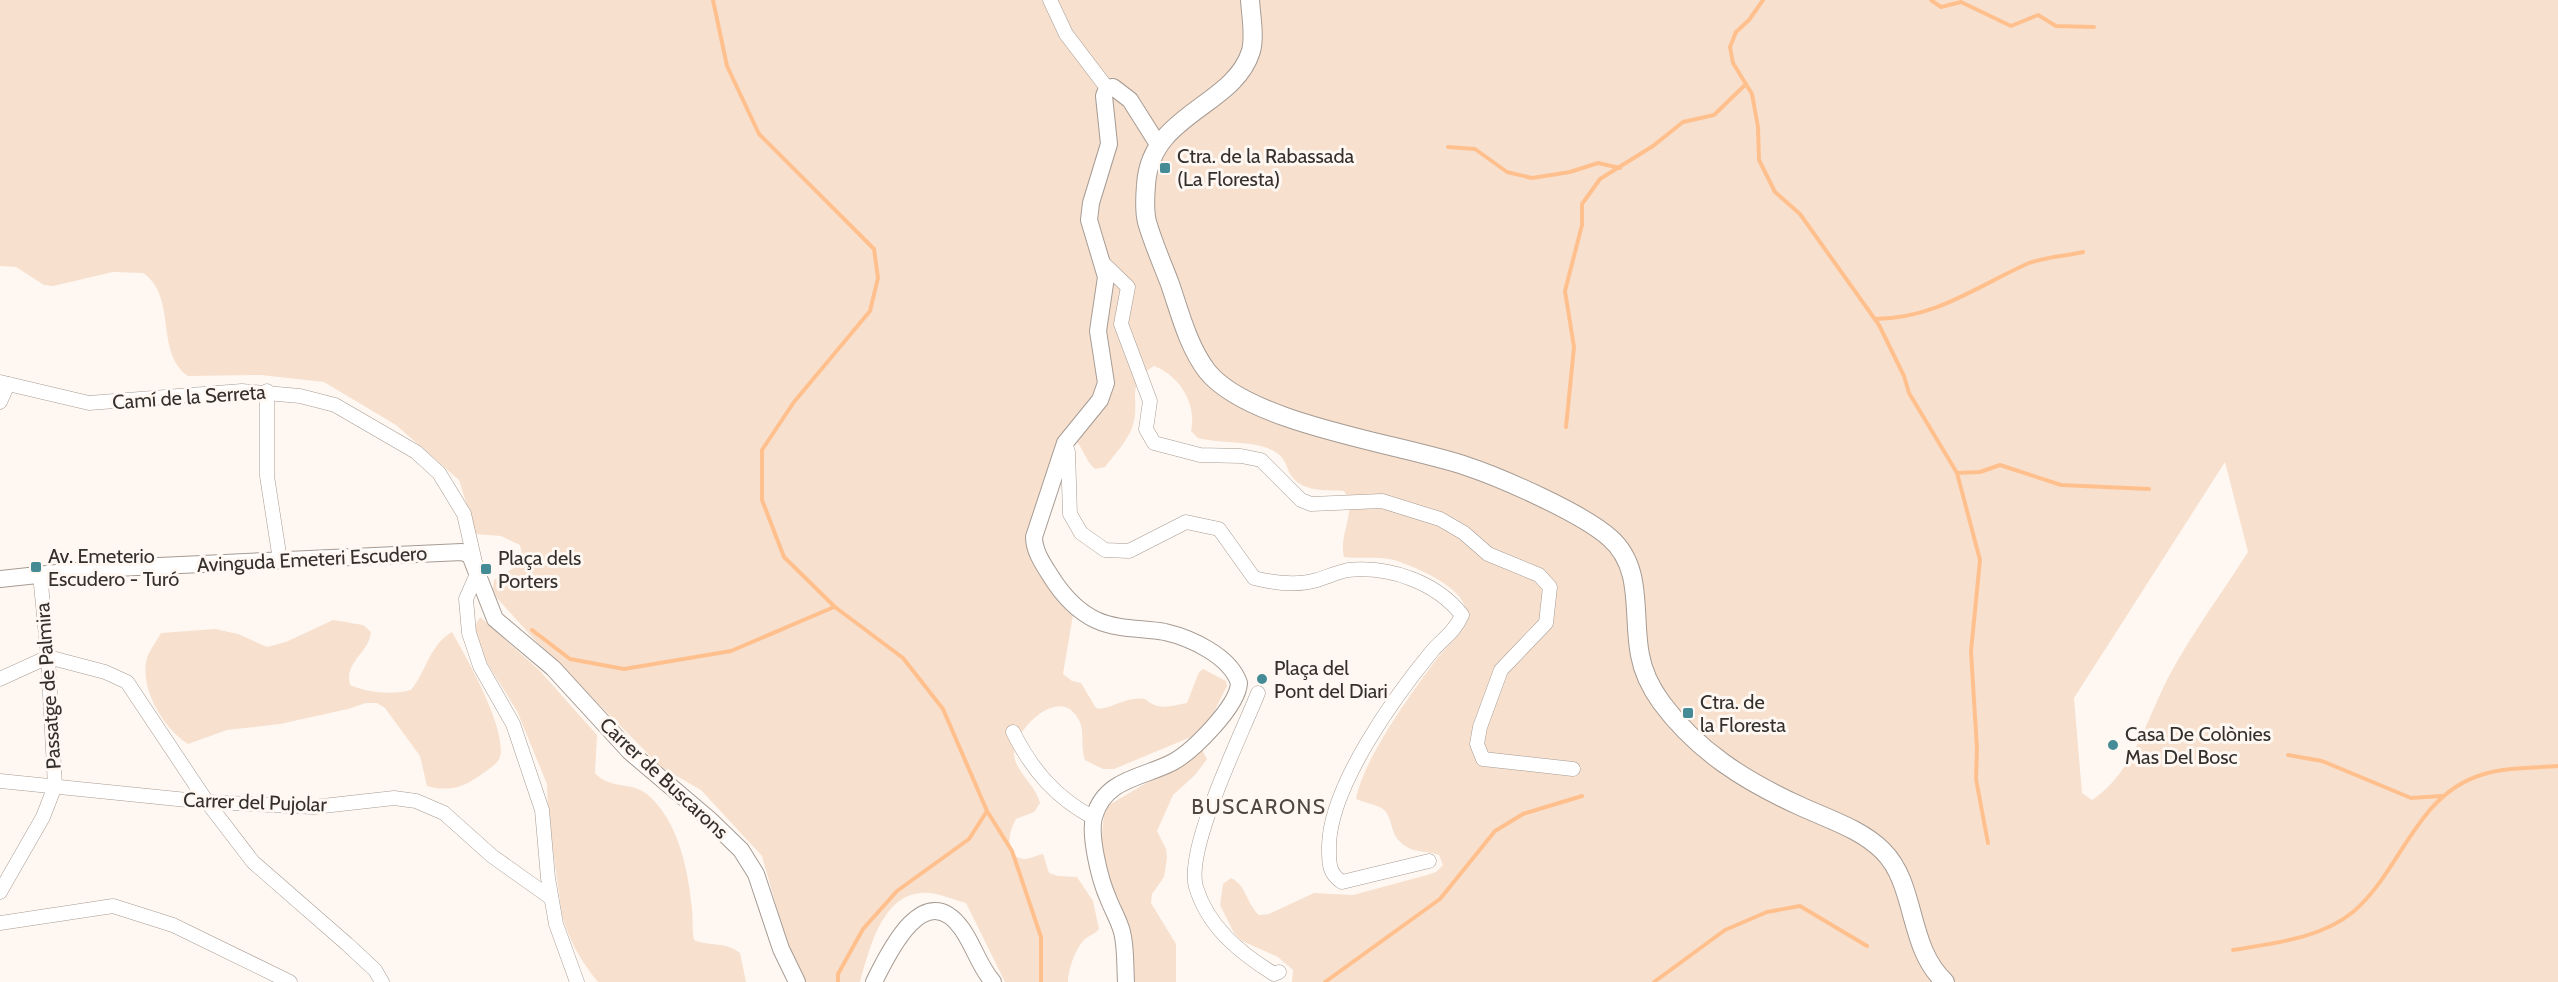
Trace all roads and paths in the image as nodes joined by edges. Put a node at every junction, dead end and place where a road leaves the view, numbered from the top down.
1 (1050, 0) edge
2 (1250, 0) edge
3 (1107, 88) junction
4 (1159, 146) junction
5 (1103, 263) junction
6 (4, 383) edge
7 (267, 391) junction
8 (0, 402) edge
9 (1065, 443) junction
10 (280, 560) junction
11 (476, 569) junction
12 (40, 574) junction
13 (0, 579) edge
14 (48, 657) junction
15 (0, 679) edge
16 (1258, 693) dead end
17 (1013, 732) dead end
18 (1573, 769) dead end
19 (0, 781) edge
20 (55, 786) junction
21 (207, 802) junction
22 (1094, 818) junction
23 (1430, 861) dead end
24 (0, 892) edge
25 (551, 898) junction
26 (0, 923) edge
27 (1279, 972) dead end
28 (290, 982) edge
29 (382, 982) edge
30 (577, 982) edge
31 (797, 982) edge
32 (874, 982) edge
33 (993, 982) edge
34 (1126, 982) edge
35 (1945, 982) edge

1 - 3 street
2 - 4 main road
3 - 4 street
3 - 5 street
4 - 35 main road
5 - 9 street
5 - 18 street
6 - 7 street, Camí de la Serreta
6 - 8 street
7 - 10 street
7 - 11 street, Camí de la Serreta
9 - 22 street
9 - 23 street
10 - 11 street, Avinguda Emeteri Escudero
10 - 12 street, Avinguda Emeteri Escudero
11 - 25 street
11 - 31 street, Carrer de Buscarons
12 - 13 street, Avinguda Emeteri Escudero
12 - 14 street, Passatge de Palmira
14 - 15 street
14 - 20 street, Passatge de Palmira
14 - 21 street
16 - 27 street
17 - 22 street
19 - 20 street, Carrer del Pujolar
20 - 21 street, Carrer del Pujolar
20 - 24 street, Passatge de Palmira
21 - 25 street, Carrer del Pujolar
21 - 29 street
22 - 34 street
25 - 30 street
26 - 28 street
32 - 33 street

